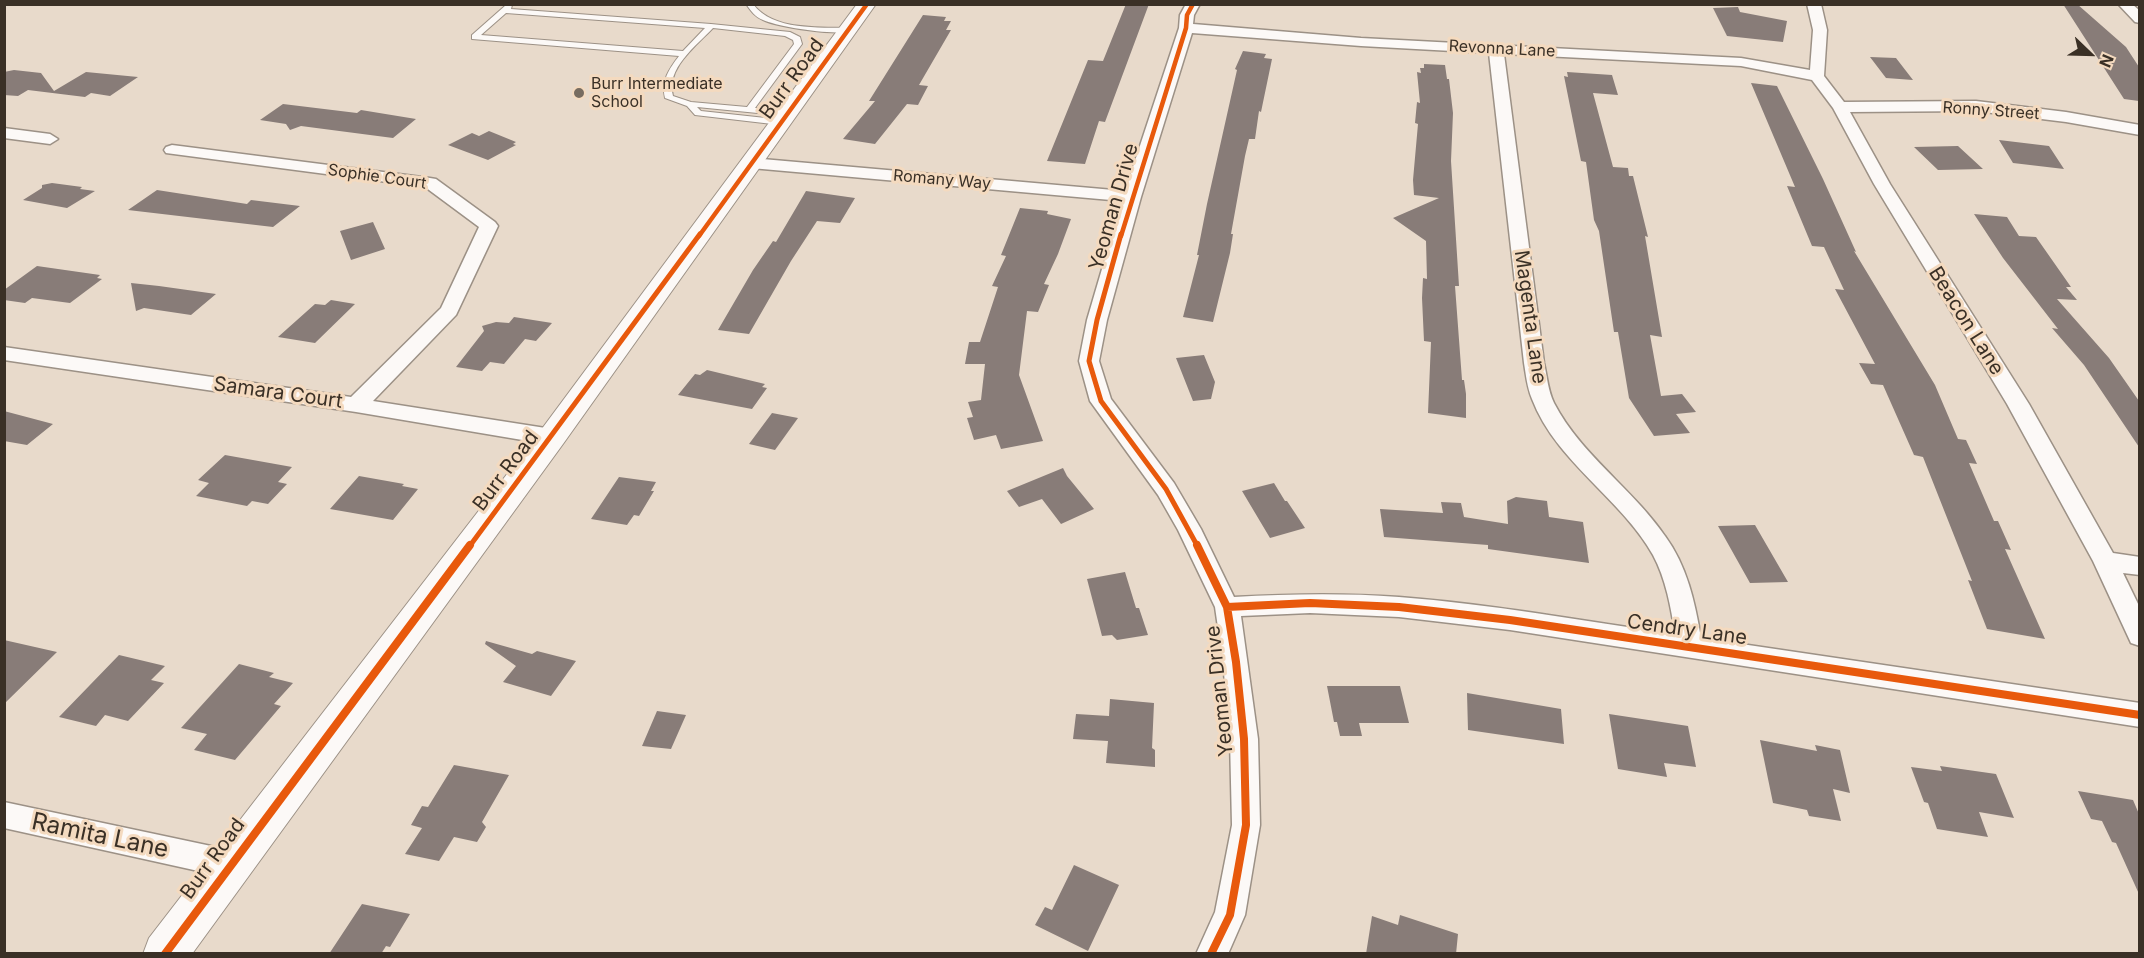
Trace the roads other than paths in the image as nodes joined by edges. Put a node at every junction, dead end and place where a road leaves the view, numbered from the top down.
1 (513, 4) edge
2 (749, 4) edge
3 (867, 4) edge
4 (1193, 4) edge
5 (1814, 4) edge
6 (2124, 4) edge
7 (505, 11) junction
8 (2139, 19) edge
9 (711, 26) junction
10 (1186, 28) junction
11 (849, 30) junction
12 (1496, 49) junction
13 (686, 54) junction
14 (1817, 76) junction
15 (690, 105) junction
16 (1840, 107) junction
17 (750, 109) junction
18 (784, 117) junction
19 (2139, 130) edge
20 (4, 134) edge
21 (50, 139) dead end
22 (172, 150) dead end
23 (751, 163) junction
24 (1132, 197) junction
25 (4, 353) edge
26 (356, 405) junction
27 (552, 437) junction
28 (2106, 561) junction
29 (2139, 566) edge
30 (1227, 607) junction
31 (2139, 636) edge
32 (1690, 647) junction
33 (2139, 716) edge
34 (4, 815) edge
35 (230, 864) junction
36 (165, 954) edge
37 (1210, 954) edge

1 - 7 lane
2 - 11 lane
3 - 11 street, Burr Road
4 - 10 street, Yeoman Drive
5 - 14 street
6 - 8 street
7 - 9 lane
7 - 13 lane
9 - 13 lane
9 - 17 lane
10 - 12 street, Revonna Lane
10 - 24 street, Yeoman Drive
11 - 18 street, Burr Road
12 - 14 street, Revonna Lane
12 - 32 street, Magenta Lane
13 - 15 lane
14 - 16 street, Beacon Lane
15 - 17 lane
15 - 18 lane
16 - 19 street, Ronny Street
16 - 28 street, Beacon Lane
17 - 18 lane
18 - 23 street, Burr Road
20 - 21 street
22 - 26 street, Sophie Court
23 - 24 street, Romany Way
23 - 27 street, Burr Road
24 - 30 street, Yeoman Drive
25 - 26 street, Samara Court
26 - 27 street, Samara Court
27 - 35 street, Burr Road
28 - 29 street
28 - 31 street, Beacon Lane
30 - 32 street, Cendry Lane
30 - 37 street, Yeoman Drive
32 - 33 street, Cendry Lane
34 - 35 street, Ramita Lane
35 - 36 street, Burr Road

